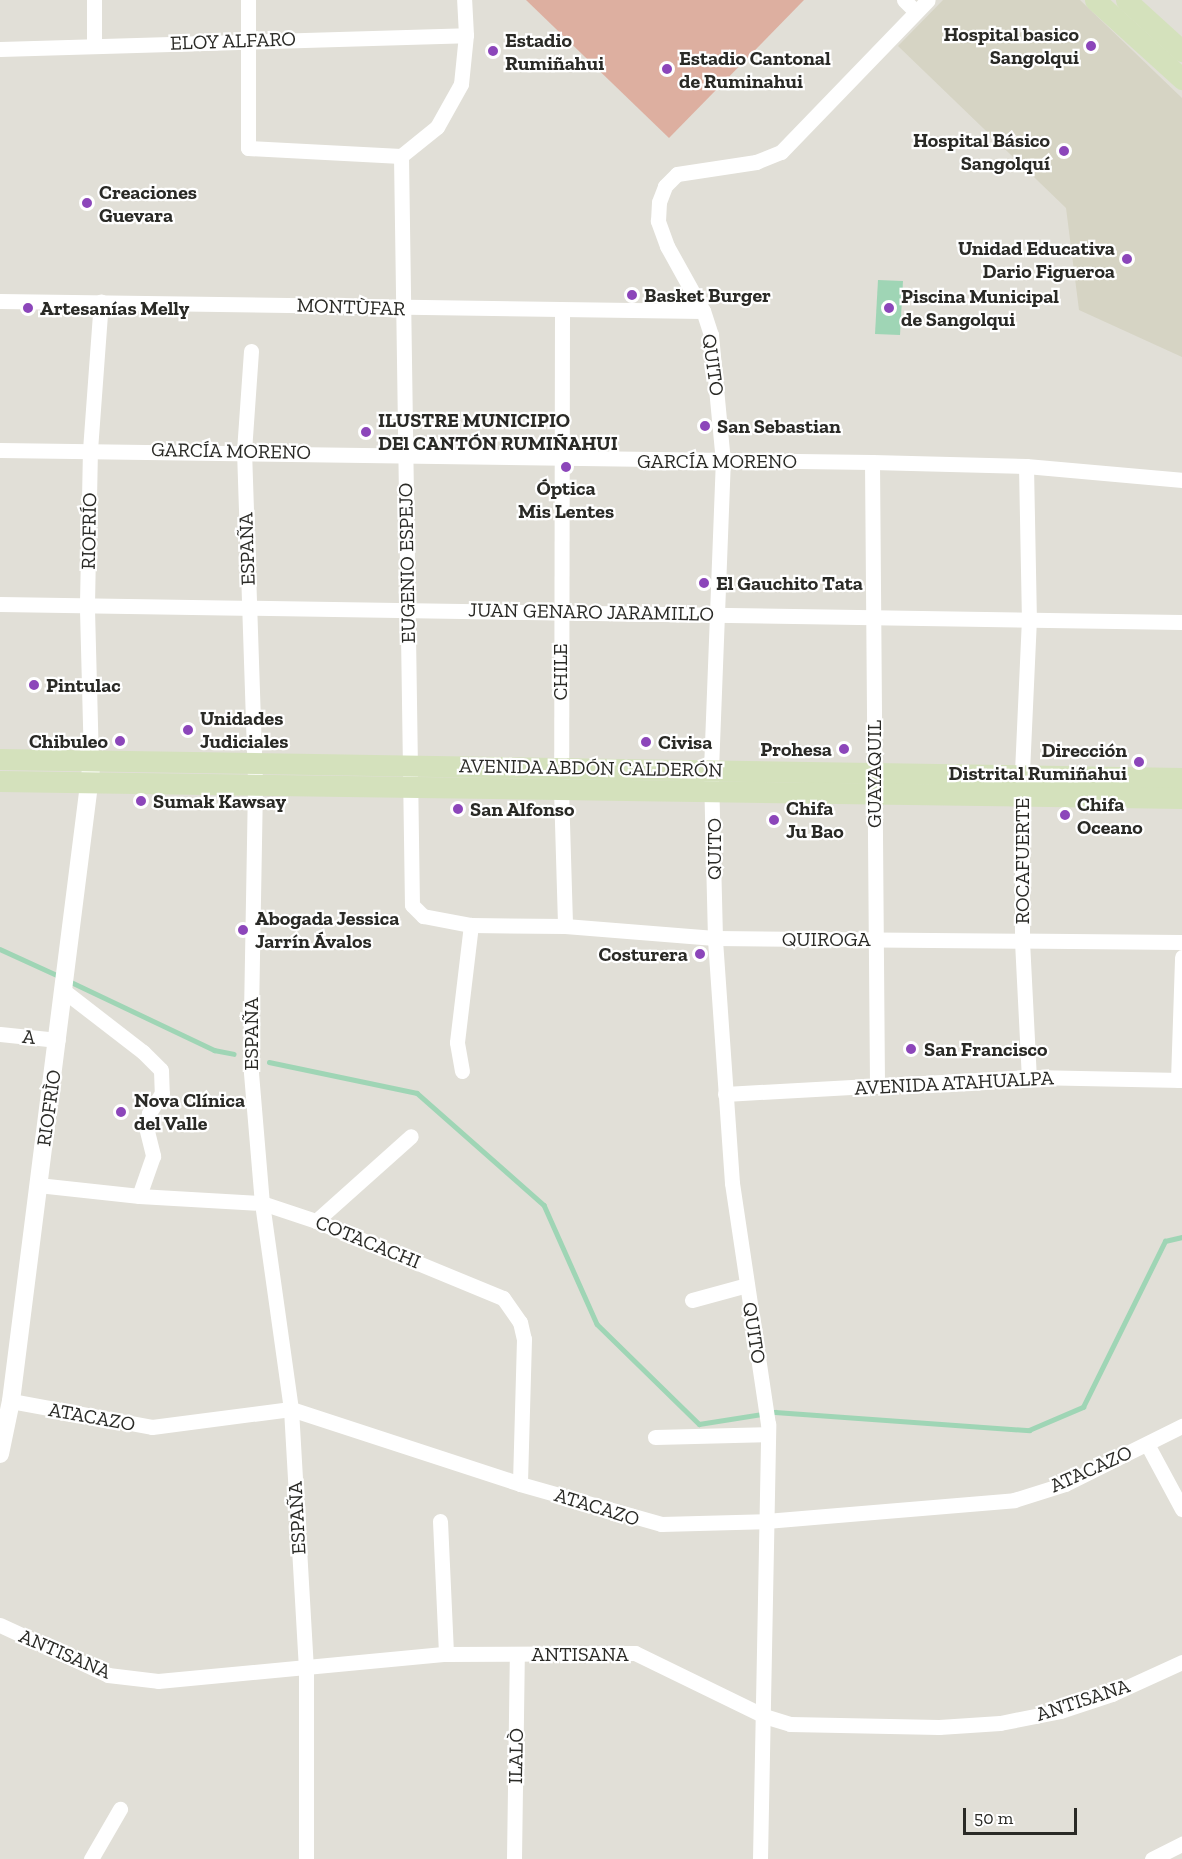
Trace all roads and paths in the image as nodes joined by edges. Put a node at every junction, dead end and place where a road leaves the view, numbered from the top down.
1 (93, 0) edge
2 (248, 0) edge
3 (464, 0) edge
4 (904, 0) edge
5 (928, 0) edge
6 (1095, 0) edge
7 (1126, 0) edge
8 (916, 12) junction
9 (466, 35) junction
10 (248, 40) junction
11 (94, 46) junction
12 (0, 49) edge
13 (1182, 51) edge
14 (1182, 79) edge
15 (401, 156) junction
16 (0, 302) edge
17 (101, 302) junction
18 (403, 309) junction
19 (562, 309) junction
20 (703, 311) junction
21 (251, 351) dead end
22 (0, 450) edge
23 (90, 450) junction
24 (244, 450) junction
25 (404, 454) junction
26 (560, 460) junction
27 (723, 462) junction
28 (872, 462) junction
29 (1026, 466) junction
30 (1182, 480) edge
31 (0, 604) edge
32 (87, 604) junction
33 (249, 606) junction
34 (408, 609) junction
35 (560, 612) junction
36 (715, 614) junction
37 (1029, 618) junction
38 (873, 619) junction
39 (1182, 622) edge
40 (0, 759) edge
41 (254, 764) junction
42 (412, 765) junction
43 (561, 767) junction
44 (711, 770) junction
45 (91, 772) junction
46 (874, 772) junction
47 (1182, 778) edge
48 (0, 781) edge
49 (255, 785) junction
50 (1023, 786) junction
51 (409, 787) junction
52 (561, 789) junction
53 (714, 791) junction
54 (875, 794) junction
55 (1182, 798) edge
56 (471, 925) junction
57 (565, 926) junction
58 (715, 938) junction
59 (876, 939) junction
60 (1022, 941) junction
61 (1182, 942) edge
62 (1182, 957) edge
63 (64, 990) junction
64 (0, 1034) edge
65 (58, 1040) junction
66 (462, 1071) dead end
67 (1029, 1077) junction
68 (1180, 1080) edge
69 (877, 1086) junction
70 (725, 1094) junction
71 (411, 1136) dead end
72 (38, 1185) junction
73 (139, 1196) junction
74 (262, 1203) junction
75 (316, 1221) junction
76 (747, 1286) junction
77 (692, 1300) dead end
78 (12, 1401) junction
79 (291, 1409) junction
80 (4, 1421) edge
81 (1182, 1426) edge
82 (768, 1429) junction
83 (654, 1437) dead end
84 (1147, 1444) junction
85 (0, 1454) edge
86 (520, 1484) junction
87 (1182, 1509) edge
88 (440, 1521) dead end
89 (766, 1521) junction
90 (0, 1625) edge
91 (446, 1654) junction
92 (517, 1654) junction
93 (1182, 1662) edge
94 (306, 1666) junction
95 (764, 1716) junction
96 (120, 1809) dead end
97 (1182, 1844) edge
98 (91, 1859) edge
99 (306, 1859) edge
100 (514, 1859) edge
101 (760, 1859) edge
102 (1152, 1859) edge

1 - 11 street
2 - 10 street
3 - 9 street
4 - 8 street
5 - 8 street, QUITO
6 - 14 main road
7 - 13 main road
8 - 20 street, QUITO
9 - 10 street, ELOY ALFARO
9 - 15 street
10 - 11 street, ELOY ALFARO
10 - 15 street
11 - 12 street, ELOY ALFARO
15 - 18 street, EUGENIO ESPEJO
16 - 17 street, MONTÙFAR
17 - 18 street, MONTÙFAR
17 - 23 street, RIOFRÍO
18 - 19 street, MONTÙFAR
18 - 25 street, EUGENIO ESPEJO
19 - 20 street, MONTÙFAR
19 - 26 street, CHILE
20 - 27 street, QUITO
21 - 24 street, ESPAÑA
22 - 23 street, GARCÍA MORENO
23 - 24 street, GARCÍA MORENO
23 - 32 street, RIOFRÍO
24 - 25 street, GARCÍA MORENO
24 - 33 street, ESPAÑA
25 - 26 street, GARCÍA MORENO
25 - 34 street, EUGENIO ESPEJO
26 - 27 street, GARCÍA MORENO
26 - 35 street, CHILE
27 - 28 street, GARCÍA MORENO
27 - 36 street, QUITO
28 - 29 street, GARCÍA MORENO
28 - 38 street, GUAYAQUIL
29 - 30 street, GARCÍA MORENO
29 - 37 street, ROCAFUERTE
31 - 32 street, JUAN GENARO JARAMILLO
32 - 33 street, JUAN GENARO JARAMILLO
32 - 45 street, RIOFRÍO
33 - 34 street, JUAN GENARO JARAMILLO
33 - 41 street, ESPAÑA
34 - 35 street, JUAN GENARO JARAMILLO
34 - 42 street, EUGENIO ESPEJO
35 - 36 street, JUAN GENARO JARAMILLO
35 - 43 street, CHILE
36 - 38 street, JUAN GENARO JARAMILLO
36 - 44 street, QUITO
37 - 38 street, JUAN GENARO JARAMILLO
37 - 39 street, JUAN GENARO JARAMILLO
37 - 50 street, ROCAFUERTE
38 - 46 street, GUAYAQUIL
40 - 45 main road, AVENIDA ABDÓN CALDERÓN
41 - 42 main road, AVENIDA ABDÓN CALDERÓN
41 - 45 main road, AVENIDA ABDÓN CALDERÓN
41 - 49 street, ESPAÑA
42 - 43 main road, AVENIDA ABDÓN CALDERÓN
42 - 51 street, EUGENIO ESPEJO
43 - 44 main road, AVENIDA ABDÓN CALDERÓN
43 - 52 street, CHILE
44 - 46 main road, AVENIDA ABDÓN CALDERÓN
44 - 53 street, QUITO
45 - 48 main road, AVENIDA ABDÓN CALDERÓN
45 - 49 main road, AVENIDA ABDÓN CALDERÓN
45 - 63 street, RIOFRÌO
46 - 50 main road, AVENIDA ABDÓN CALDERÓN
46 - 54 street, GUAYAQUIL
47 - 50 main road, AVENIDA ABDÓN CALDERÓN
49 - 51 main road, AVENIDA ABDÓN CALDERÓN
49 - 74 street, ESPAÑA
50 - 54 main road, AVENIDA ABDÓN CALDERÓN
50 - 55 main road, AVENIDA ABDÓN CALDERÓN
50 - 60 street, ROCAFUERTE
51 - 52 main road, AVENIDA ABDÓN CALDERÓN
51 - 56 street, EUGENIO ESPEJO
52 - 53 main road, AVENIDA ABDÓN CALDERÓN
52 - 57 street, CHILE
53 - 54 main road, AVENIDA ABDÓN CALDERÓN
53 - 58 street, QUITO
54 - 59 street, GUAYAQUIL
56 - 57 street, QUIROGA
56 - 66 street
57 - 58 street, QUIROGA
58 - 59 street, QUIROGA
58 - 70 street, QUITO
59 - 60 street, QUIROGA
59 - 69 street, GUAYAQUIL
60 - 61 street, QUIROGA
60 - 67 street, ROCAFUERTE
62 - 68 street
63 - 65 street, RIOFRÌO
63 - 73 street
64 - 65 street, A
65 - 72 street, RIOFRÌO
67 - 68 street, AVENIDA ATAHUALPA
67 - 69 street, AVENIDA ATAHUALPA
69 - 70 street, AVENIDA ATAHUALPA
70 - 76 street, QUITO
71 - 75 street
72 - 73 street, COTACACHI
72 - 78 street, RIOFRÌO
73 - 74 street, COTACACHI
74 - 75 street, COTACACHI
74 - 79 street, ESPAÑA
75 - 86 street, COTACACHI
76 - 77 street
76 - 82 street, QUITO
78 - 79 street, ATACAZO
78 - 80 street, RIOFRÌO
79 - 86 street, ATACAZO
79 - 94 street, ESPAÑA
80 - 85 street, RIOFRÌO
81 - 84 street, ATACAZO
82 - 83 street
82 - 89 street, QUITO
84 - 87 street
84 - 89 street, ATACAZO
86 - 89 street, ATACAZO
88 - 91 street
89 - 95 street, QUITO
90 - 94 street, ANTISANA
91 - 92 street, ANTISANA
91 - 94 street, ANTISANA
92 - 95 street, ANTISANA
92 - 100 street, ILALÒ
93 - 95 street, ANTISANA
94 - 99 street, ESPAÑA
95 - 101 street, QUITO
96 - 98 street
97 - 102 street

